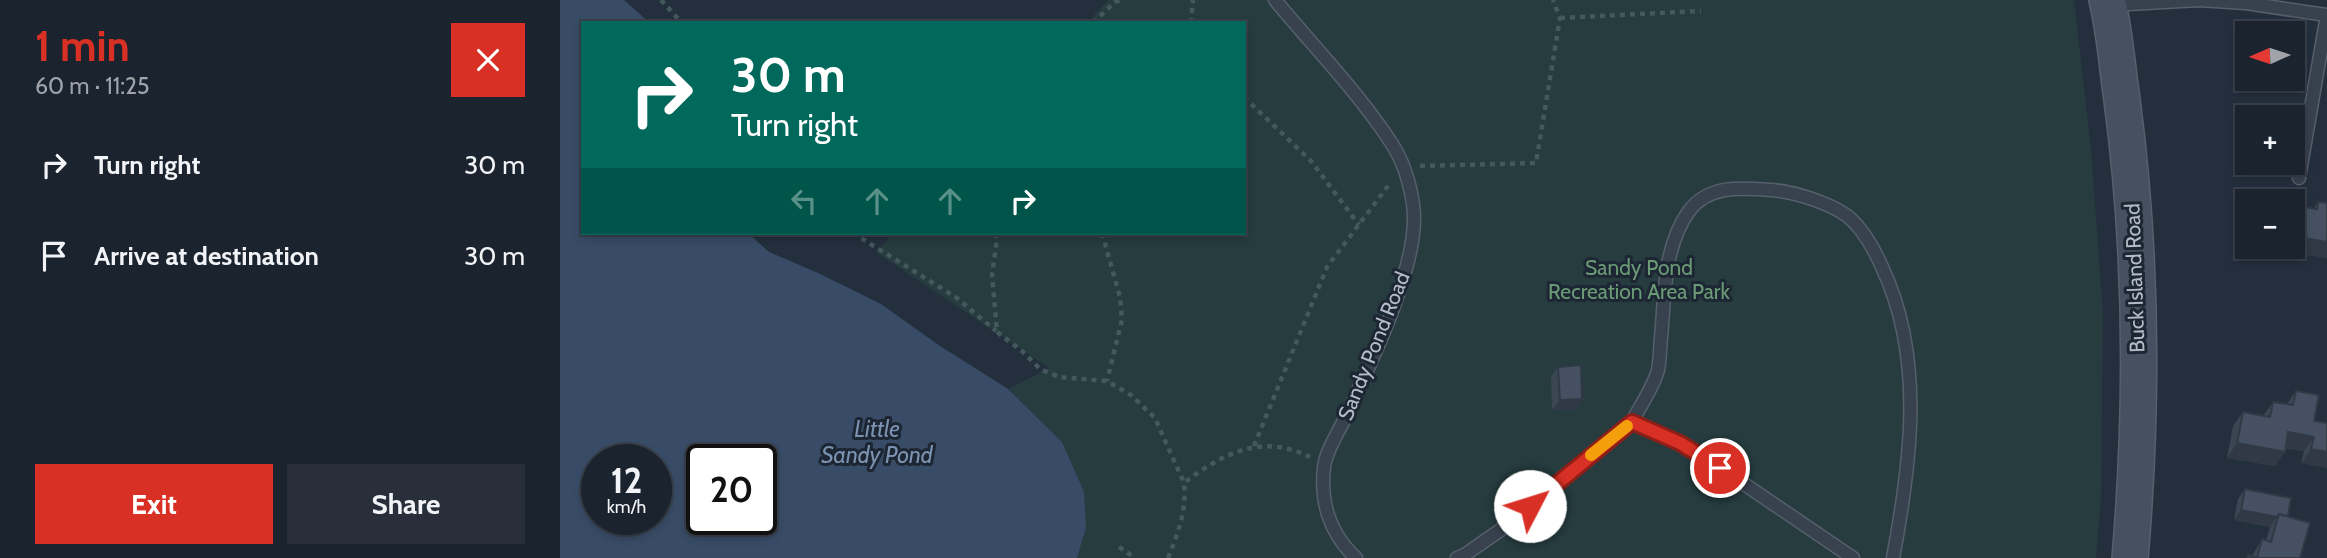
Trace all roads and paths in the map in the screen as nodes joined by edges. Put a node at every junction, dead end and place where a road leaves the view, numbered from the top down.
1 (661, 0) edge
2 (1121, 0) edge
3 (1193, 0) edge
4 (1275, 0) edge
5 (1553, 0) edge
6 (2108, 3) edge
7 (1701, 11) dead end
8 (2327, 15) edge
9 (1560, 18) junction
10 (680, 21) edge
11 (1095, 21) edge
12 (1191, 21) edge
13 (1246, 99) edge
14 (1403, 167) junction
15 (2299, 178) dead end
16 (1359, 225) junction
17 (856, 235) edge
18 (1103, 235) edge
19 (996, 236) edge
20 (997, 332) junction
21 (1107, 380) junction
22 (1632, 422) junction
23 (1254, 446) junction
24 (1324, 464) junction
25 (1184, 483) junction
26 (1119, 547) dead end
27 (1135, 558) edge
28 (1168, 558) edge
29 (1356, 558) edge
30 (1457, 558) edge
31 (1853, 558) edge
32 (1893, 558) edge
33 (2130, 558) edge

1 - 10 path
2 - 11 path
3 - 12 path
4 - 14 lane, Sandy Pond Road
5 - 9 path
6 - 8 lane
6 - 33 main road, Buck Island Road
7 - 9 path
8 - 15 lane
9 - 14 path
13 - 16 path
14 - 16 path
14 - 24 lane, Sandy Pond Road
16 - 23 path
17 - 20 path
18 - 21 path
19 - 20 path
20 - 21 path
21 - 25 path
22 - 30 lane
22 - 31 lane
22 - 32 lane
23 - 24 path
23 - 25 path
24 - 29 lane, Sandy Pond Road
25 - 28 path
26 - 27 path

